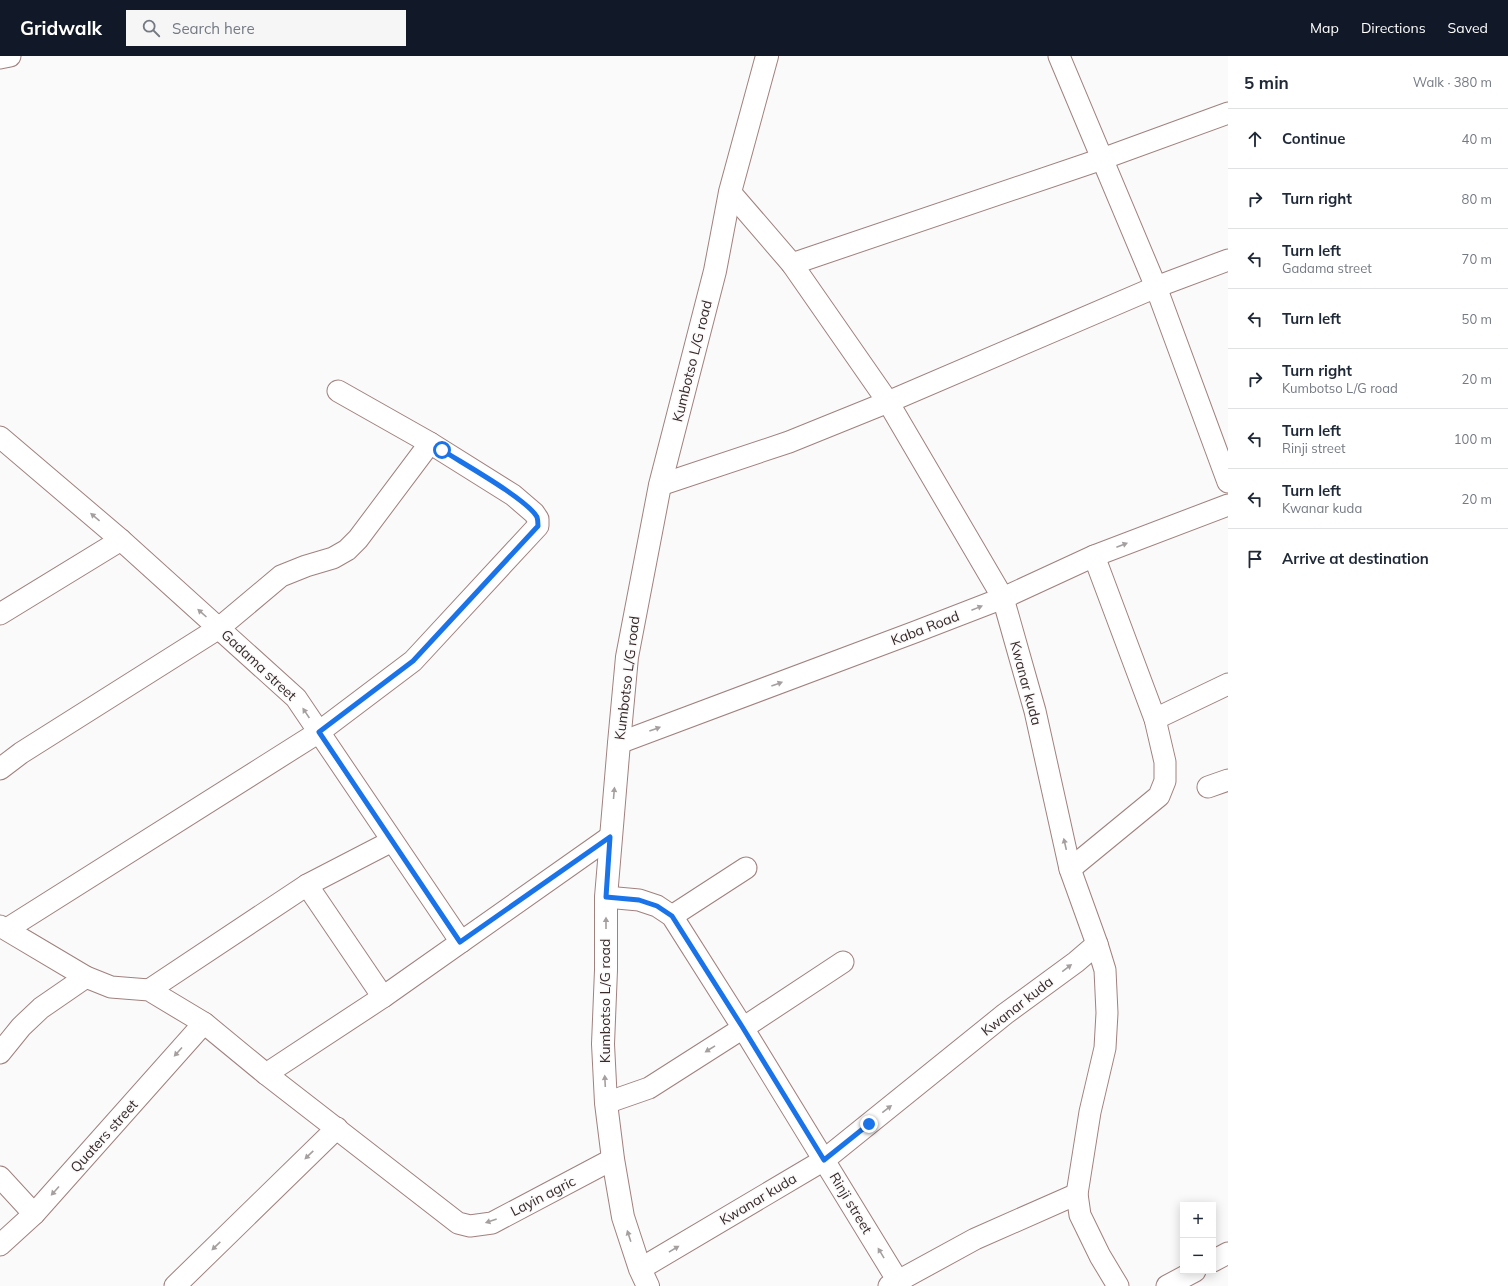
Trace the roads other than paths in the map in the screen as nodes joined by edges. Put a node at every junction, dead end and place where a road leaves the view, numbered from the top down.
1 (10, 56) edge
2 (767, 56) edge
3 (1059, 56) edge
4 (0, 58) edge
5 (1228, 113) edge
6 (1102, 159) junction
7 (730, 192) junction
8 (1228, 260) edge
9 (792, 264) junction
10 (1156, 287) junction
11 (338, 391) dead end
12 (888, 402) junction
13 (0, 437) edge
14 (430, 443) junction
15 (1228, 482) edge
16 (660, 485) junction
17 (1228, 505) edge
18 (121, 540) junction
19 (1094, 556) junction
20 (1003, 598) junction
21 (0, 614) edge
22 (219, 628) junction
23 (1228, 684) edge
24 (1155, 719) junction
25 (319, 732) junction
26 (619, 743) junction
27 (0, 769) edge
28 (1228, 780) edge
29 (1208, 787) dead end
30 (610, 837) junction
31 (392, 841) junction
32 (746, 868) dead end
33 (1070, 870) junction
34 (307, 885) junction
35 (606, 897) junction
36 (672, 916) junction
37 (3, 927) edge
38 (460, 942) junction
39 (1097, 944) junction
40 (843, 962) dead end
41 (86, 977) junction
42 (148, 990) junction
43 (383, 997) junction
44 (204, 1023) junction
45 (743, 1028) junction
46 (0, 1053) edge
47 (266, 1074) junction
48 (606, 1103) junction
49 (337, 1128) junction
50 (613, 1159) junction
51 (824, 1160) junction
52 (0, 1177) edge
53 (1077, 1194) junction
54 (34, 1214) junction
55 (0, 1245) edge
56 (1228, 1253) edge
57 (1216, 1259) edge
58 (1189, 1274) edge
59 (644, 1278) edge
60 (896, 1284) edge
61 (175, 1286) edge
62 (1118, 1286) edge
63 (1167, 1286) edge

1 - 4 street
2 - 7 main road, Kumbotso L/G road
3 - 6 street
5 - 6 street
6 - 9 street
6 - 10 street
7 - 9 street, Kwanar kuda
7 - 16 main road, Kumbotso L/G road
8 - 10 street
9 - 12 street, Kwanar kuda
10 - 12 street
10 - 15 street
11 - 14 street
12 - 16 street
12 - 20 street, Kwanar kuda
18 -> 13 street, Gadama street
14 - 22 street
14 - 25 street
16 - 26 main road, Kumbotso L/G road
19 -> 17 street, Kaba Road
18 - 21 street
22 -> 18 street, Gadama street
19 - 20 street, Kaba Road
19 - 24 street
26 -> 20 street, Kaba Road
33 -> 20 street, Kwanar kuda
25 -> 22 street, Gadama street
22 - 27 street
23 - 24 street
24 - 33 street
25 - 31 street, Gadama street
25 - 37 street
30 -> 26 main road, Kumbotso L/G road
28 - 29 street
30 - 35 main road, Kumbotso L/G road
30 - 38 street
31 - 34 street
31 - 38 street, Gadama street
32 - 36 street
33 - 39 street, Kwanar kuda
34 - 42 street
34 - 43 street
35 - 36 street, Rinji street
48 -> 35 main road, Kumbotso L/G road
36 - 45 street, Rinji street
37 - 41 street
38 - 43 street
51 -> 39 street, Kwanar kuda
39 - 53 street
40 - 45 street
41 - 42 street
41 - 46 street
42 - 44 street
43 - 47 street
44 - 47 street
44 -> 54 street, Quaters street
45 -> 48 street
45 - 51 street, Rinji street
47 - 49 street
48 - 50 main road, Kumbotso L/G road
50 -> 49 street, Layin agric
49 -> 61 street
59 -> 50 main road, Kumbotso L/G road
59 -> 51 street, Kwanar kuda
60 -> 51 street, Rinji street
52 - 54 street
53 - 60 street
53 - 62 street
54 - 55 street, Quaters street
56 - 57 street
58 - 63 street

